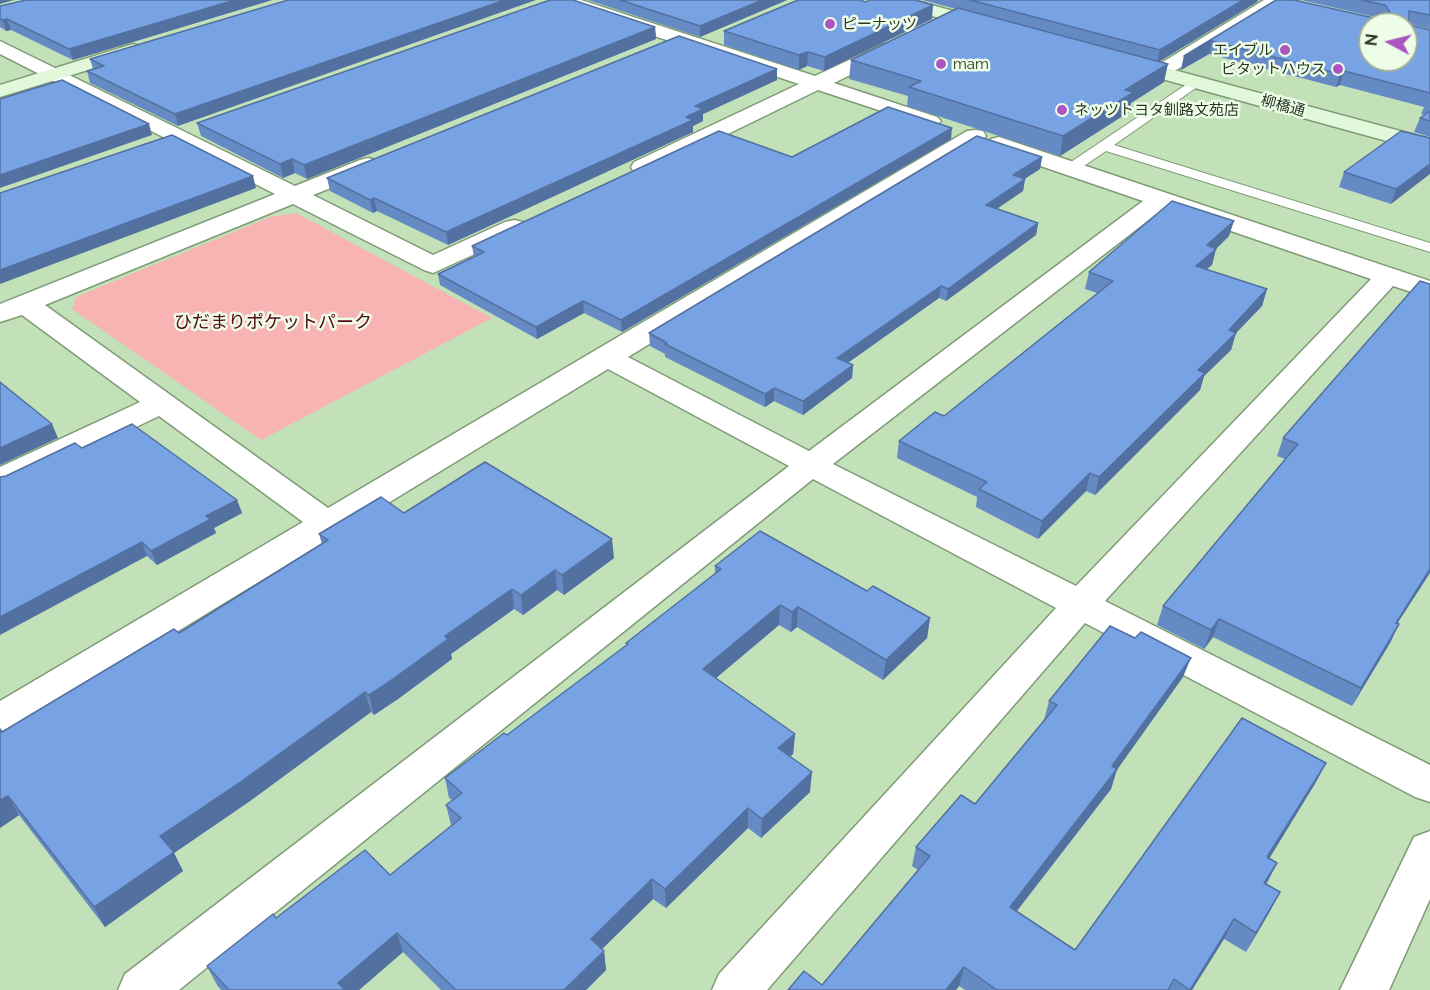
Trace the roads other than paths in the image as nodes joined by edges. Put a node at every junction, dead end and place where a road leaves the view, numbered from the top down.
1 (893, 0) edge
2 (1272, 0) edge
3 (558, 1) edge
4 (1296, 6) edge
5 (954, 17) junction
6 (1002, 30) edge
7 (723, 36) edge
8 (691, 42) junction
9 (153, 44) edge
10 (0, 47) edge
11 (647, 52) edge
12 (1104, 57) edge
13 (1160, 72) junction
14 (54, 75) junction
15 (1196, 82) junction
16 (818, 84) junction
17 (0, 91) edge
18 (200, 128) dead end
19 (178, 136) junction
20 (975, 136) junction
21 (155, 144) edge
22 (1104, 146) junction
23 (1430, 146) edge
24 (392, 156) edge
25 (1070, 169) junction
26 (625, 175) edge
27 (292, 196) junction
28 (1160, 199) junction
29 (529, 220) edge
30 (1430, 248) edge
31 (1388, 276) junction
32 (1430, 290) edge
33 (13, 309) edge
34 (607, 357) junction
35 (162, 403) junction
36 (811, 465) junction
37 (0, 480) edge
38 (328, 524) junction
39 (1082, 603) junction
40 (0, 720) edge
41 (1430, 785) edge
42 (1430, 850) edge
43 (142, 990) edge
44 (736, 990) edge
45 (1364, 990) edge

1 - 5 street
2 - 4 street
2 - 13 street
3 - 8 street
5 - 6 street
5 - 16 street
7 - 8 street
8 - 11 street
8 - 16 street
9 - 14 street
10 - 14 street
12 - 13 street, 柳橋通
13 - 15 street, 柳橋通
14 - 17 street
14 - 19 street
15 - 22 lane
15 - 23 street, 柳橋通
16 - 20 street
16 - 26 street
18 - 19 street
19 - 21 street
19 - 27 street
20 - 25 street
20 - 34 street
22 - 25 lane
22 - 30 lane
24 - 27 street
25 - 28 street
27 - 29 street
27 - 33 street
28 - 31 street
28 - 36 street
31 - 32 street
31 - 39 street
33 - 35 street
34 - 36 street
34 - 38 street
35 - 37 street
35 - 38 street
36 - 39 street
36 - 43 street
38 - 40 street
39 - 41 street
39 - 44 street
42 - 45 street

